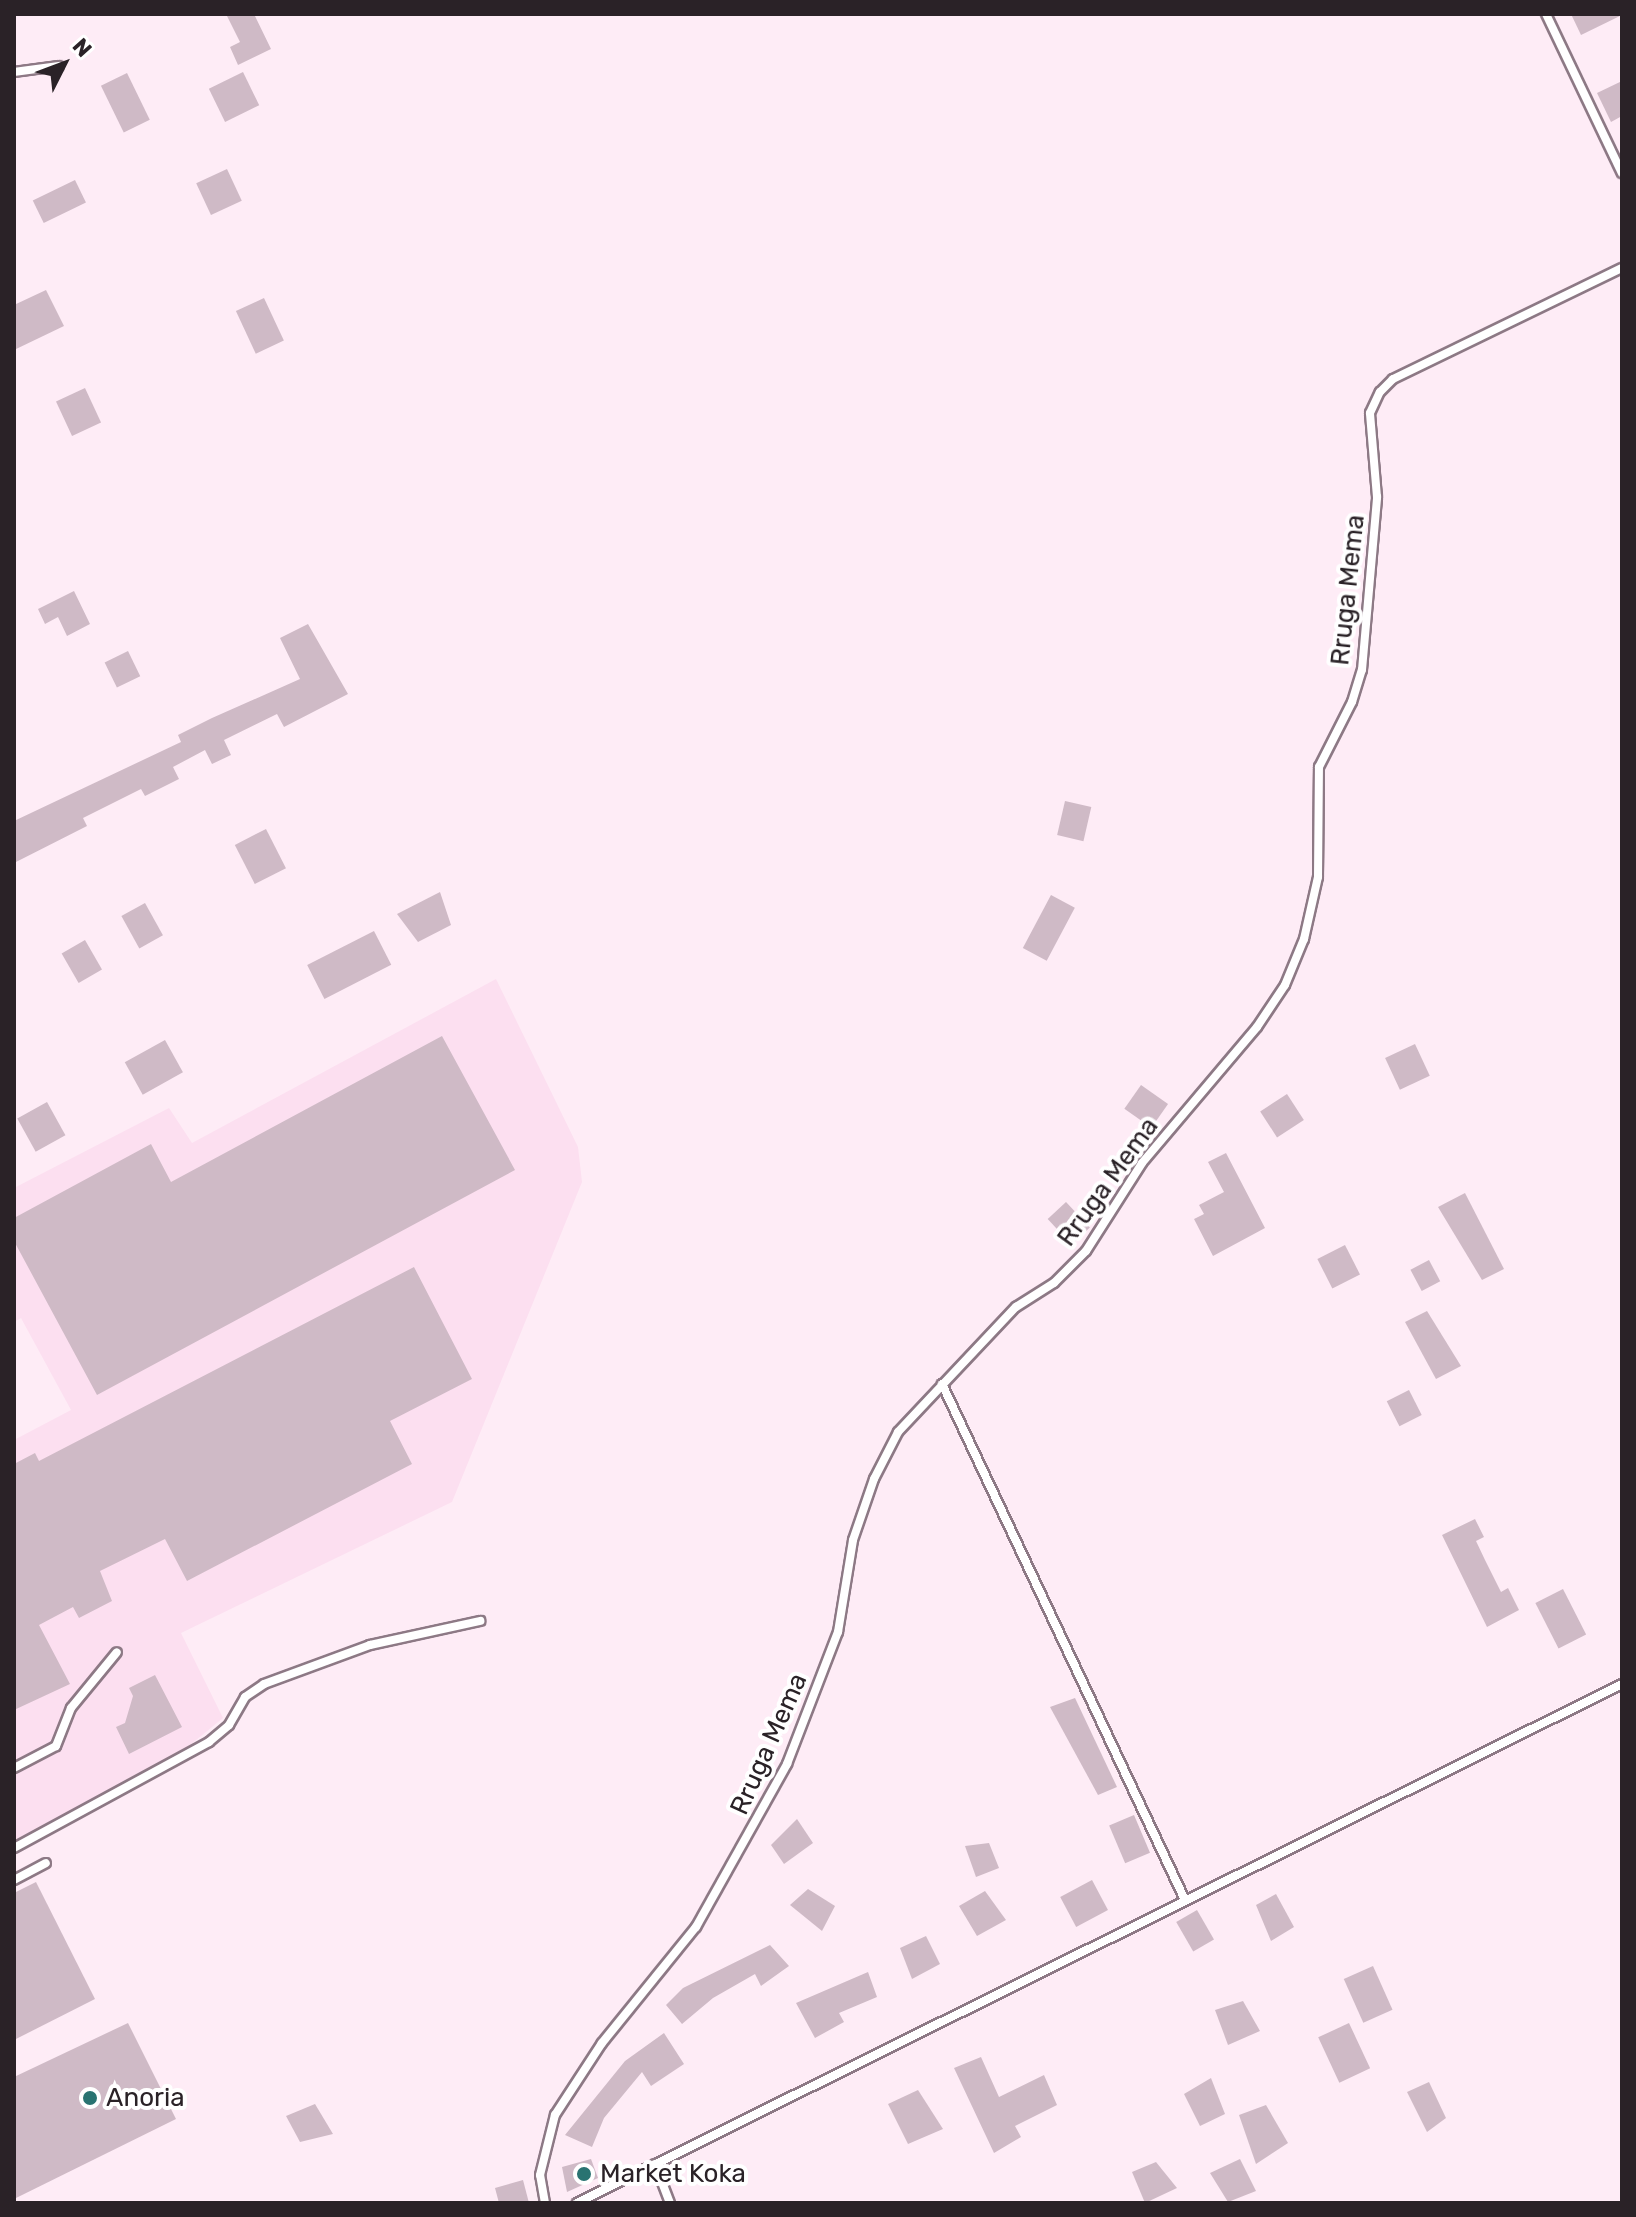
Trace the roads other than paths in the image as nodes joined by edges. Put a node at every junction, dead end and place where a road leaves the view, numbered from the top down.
1 (1546, 14) edge
2 (59, 66) dead end
3 (14, 72) edge
4 (1622, 173) edge
5 (1622, 268) edge
6 (942, 1384) junction
7 (480, 1621) dead end
8 (117, 1652) dead end
9 (1621, 1687) edge
10 (14, 1768) edge
11 (14, 1848) edge
12 (46, 1863) dead end
13 (14, 1880) edge
14 (1185, 1900) junction
15 (655, 2164) junction
16 (545, 2203) edge
17 (577, 2203) edge
18 (670, 2203) edge

1 - 4 lane
2 - 3 lane
5 - 6 lane, Rruga Mema
6 - 14 lane
6 - 16 lane, Rruga Mema
7 - 11 lane
8 - 10 lane
9 - 14 lane
12 - 13 lane
14 - 15 lane
15 - 17 lane
15 - 18 lane

